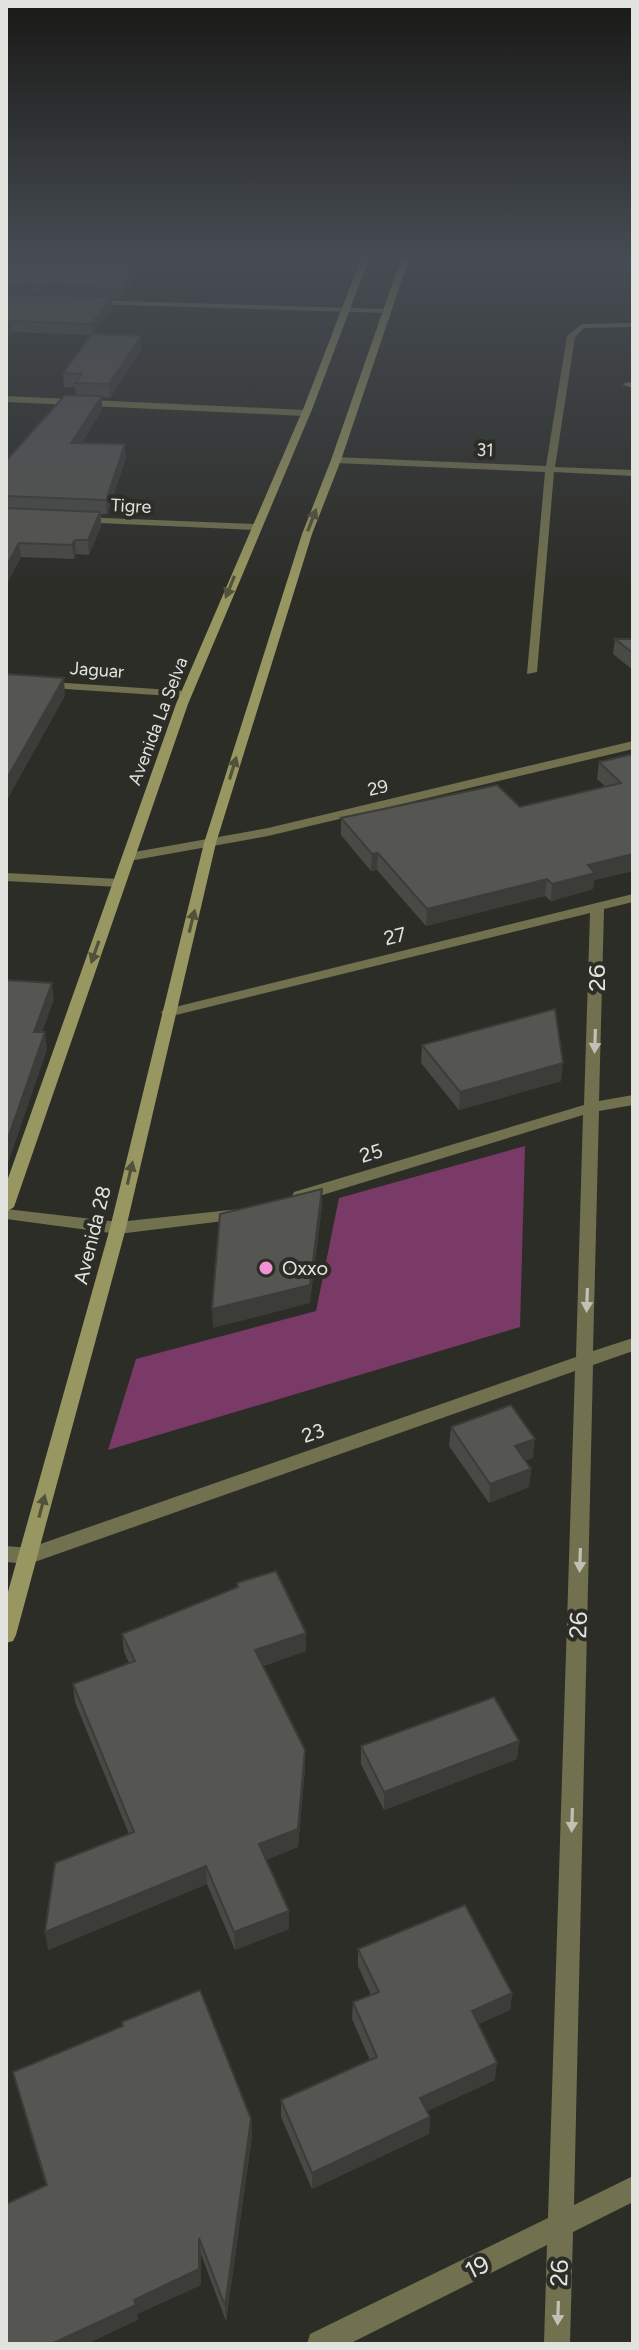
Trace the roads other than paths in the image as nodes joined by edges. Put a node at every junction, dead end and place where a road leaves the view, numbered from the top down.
1 (325, 366) edge
2 (368, 366) edge
3 (566, 366) edge
4 (6, 399) edge
5 (305, 413) junction
6 (336, 460) junction
7 (550, 469) junction
8 (633, 473) edge
9 (68, 519) edge
10 (255, 527) junction
11 (531, 672) dead end
12 (6, 682) edge
13 (186, 694) junction
14 (633, 745) edge
15 (210, 843) junction
16 (129, 857) junction
17 (6, 877) edge
18 (119, 883) junction
19 (633, 898) edge
20 (597, 907) junction
21 (168, 1013) junction
22 (633, 1100) edge
23 (593, 1107) junction
24 (6, 1207) edge
25 (6, 1214) edge
26 (118, 1228) junction
27 (633, 1344) edge
28 (586, 1360) junction
29 (6, 1554) edge
30 (29, 1556) junction
31 (6, 1635) edge
32 (633, 2189) edge
33 (561, 2225) junction
34 (320, 2344) edge
35 (557, 2344) edge

1 - 5 street, Avenida La Selva
2 - 6 street
3 - 7 street
4 - 5 street
5 - 10 street, Avenida La Selva
6 - 7 street, 31
15 -> 6 street
7 - 8 street, 31
7 - 11 street
9 - 10 street, Tigre
10 -> 13 street, Avenida La Selva
12 - 13 street, Jaguar
13 - 16 street, Avenida La Selva
14 - 15 street, 29
15 - 16 street, 29
21 -> 15 street, Avenida 28
16 - 18 street, Avenida La Selva
17 - 18 street
18 -> 24 street, Avenida La Selva
19 - 20 street, 27
20 - 21 street, 27
20 -> 23 street, 26
26 -> 21 street, Avenida 28
22 - 23 street, 25
23 - 26 street, 25
23 -> 28 street, 26
25 - 26 street, 25
30 -> 26 street, Avenida 28
27 - 28 street, 23
28 - 30 street, 23
28 -> 33 street, 26
29 - 30 street, 23
30 - 31 street, Avenida 28
32 - 33 street, 19
33 - 34 street, 19
33 -> 35 street, 26

